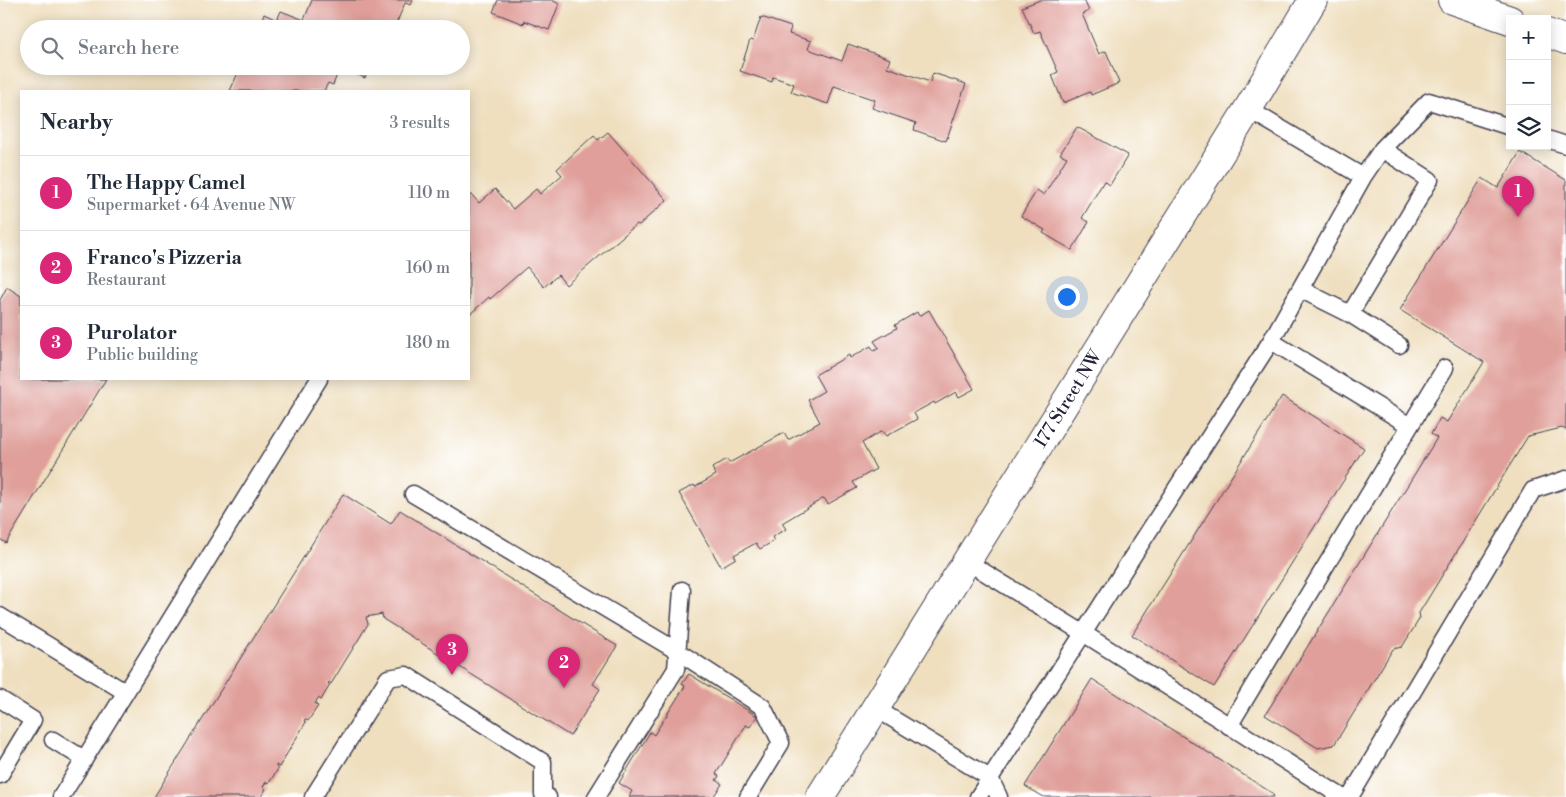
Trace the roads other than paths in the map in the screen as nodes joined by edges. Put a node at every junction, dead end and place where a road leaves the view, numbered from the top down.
1 (1313, 0) edge
2 (1452, 0) edge
3 (1506, 19) edge
4 (1551, 34) edge
5 (1566, 40) edge
6 (1248, 109) junction
7 (1506, 126) edge
8 (1551, 140) edge
9 (1566, 145) edge
10 (1382, 150) junction
11 (1363, 177) junction
12 (1300, 289) junction
13 (1350, 314) junction
14 (1270, 341) junction
15 (1399, 345) dead end
16 (1445, 368) dead end
17 (318, 380) edge
18 (1410, 426) junction
19 (1566, 479) edge
20 (413, 494) dead end
21 (966, 561) junction
22 (682, 590) dead end
23 (0, 616) edge
24 (1083, 633) junction
25 (677, 652) junction
26 (125, 692) junction
27 (0, 699) edge
28 (875, 708) junction
29 (1229, 726) junction
30 (53, 740) dead end
31 (84, 759) junction
32 (0, 774) edge
33 (990, 778) junction
34 (544, 796) edge
35 (61, 797) edge
36 (313, 797) edge
37 (596, 797) edge
38 (748, 797) edge
39 (820, 797) edge
40 (978, 797) edge
41 (999, 797) edge
42 (1342, 797) edge
43 (1350, 797) edge

1 - 6 street, 177 Street NW
2 - 3 street
4 - 5 street
6 - 11 lane
6 - 21 street, 177 Street NW
7 - 10 lane
8 - 9 lane
10 - 11 lane
10 - 13 lane
11 - 12 lane
12 - 13 lane
12 - 14 lane
13 - 15 lane
14 - 18 lane
14 - 24 lane
16 - 18 lane
17 - 26 lane
18 - 29 lane
19 - 43 lane
20 - 25 lane
21 - 24 lane
21 - 28 street, 177 Street NW
22 - 25 lane
23 - 26 lane
24 - 29 lane
24 - 33 lane
25 - 37 lane
25 - 38 lane
26 - 31 lane
27 - 32 lane
28 - 33 lane
28 - 39 street, 177 Street NW
29 - 42 lane
30 - 31 lane
31 - 35 lane
33 - 40 lane
33 - 41 lane
34 - 36 lane

